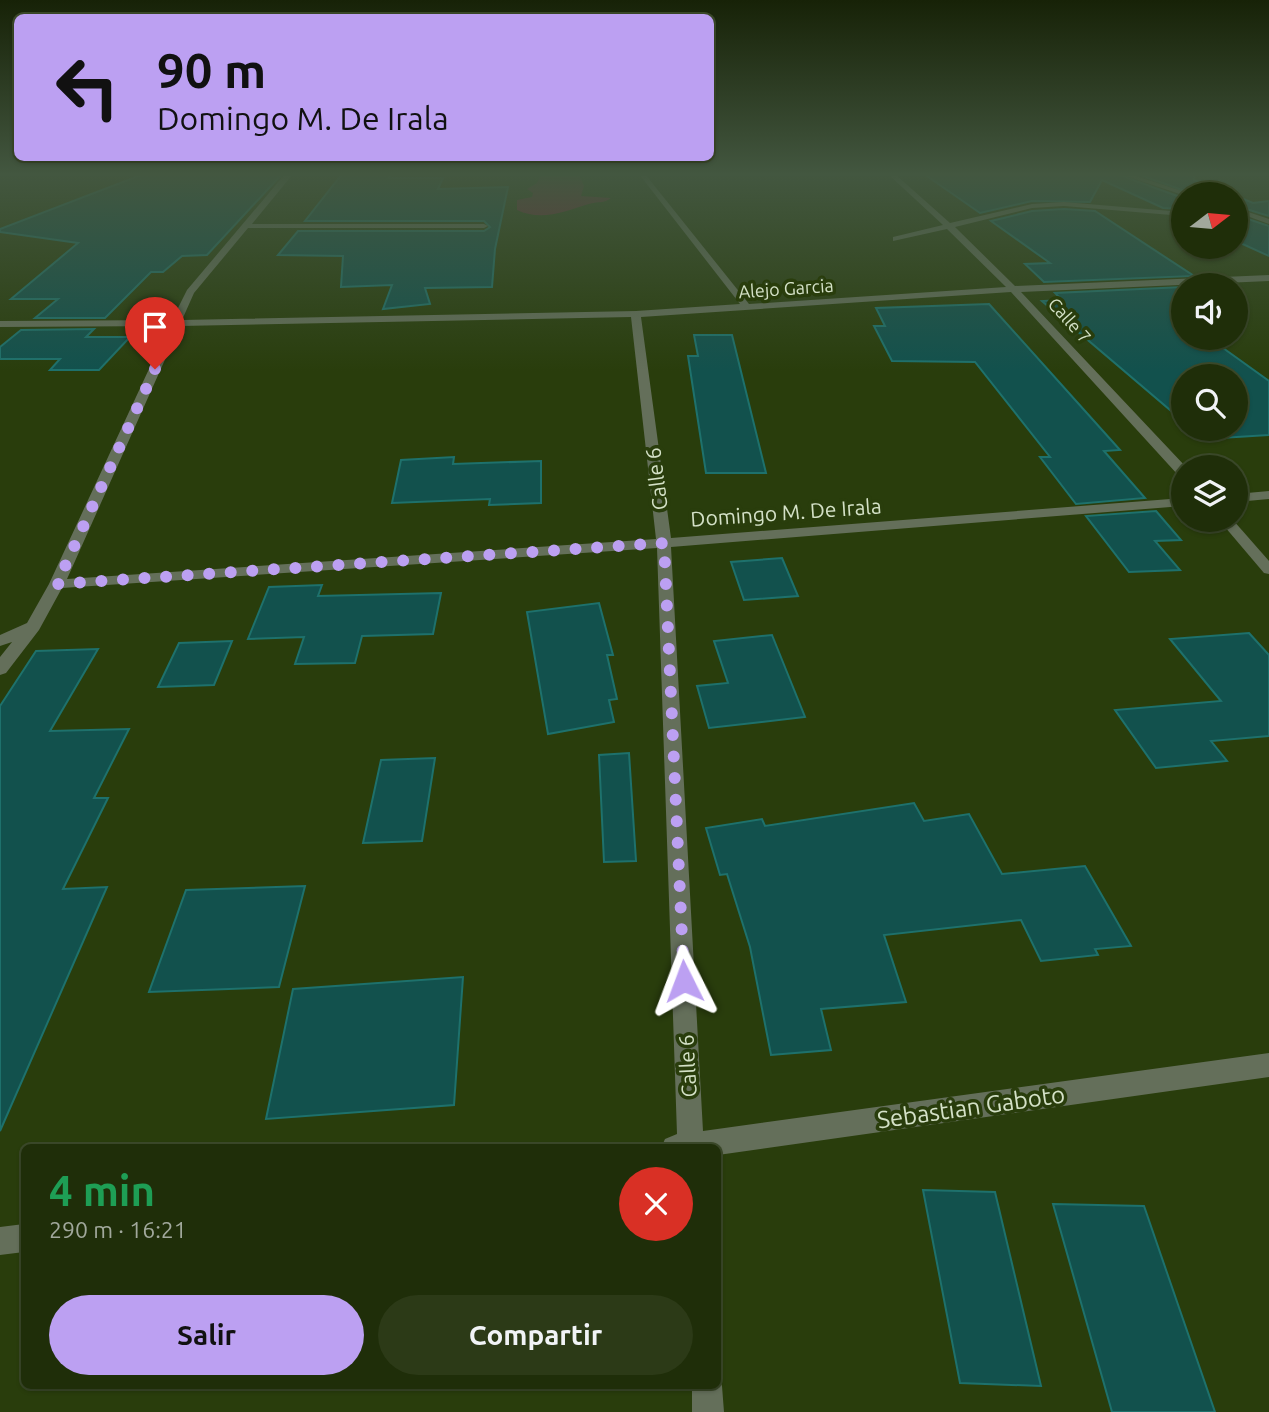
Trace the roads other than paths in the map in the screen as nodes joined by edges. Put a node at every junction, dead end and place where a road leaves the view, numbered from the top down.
1 (232, 240) edge
2 (694, 240) edge
3 (967, 240) edge
4 (1269, 278) edge
5 (1016, 289) junction
6 (746, 306) junction
7 (636, 314) junction
8 (176, 323) junction
9 (0, 324) edge
10 (1171, 459) edge
11 (1269, 495) edge
12 (1248, 497) edge
13 (1171, 503) edge
14 (1236, 532) edge
15 (664, 543) junction
16 (1269, 570) edge
17 (57, 584) junction
18 (33, 626) junction
19 (0, 640) edge
20 (0, 669) edge
21 (1269, 1065) edge
22 (685, 1144) edge
23 (706, 1144) edge
24 (21, 1238) edge
25 (0, 1241) edge
26 (707, 1389) edge
27 (708, 1412) edge

1 - 8 street
2 - 6 street
3 - 5 street, Calle 7
4 - 5 street, Alejo Garcia
5 - 6 street, Alejo Garcia
5 - 10 street, Calle 7
6 - 7 street, Alejo Garcia
7 - 8 street, Alejo Garcia
7 - 15 street, Calle 6
8 - 9 street, Alejo Garcia
8 - 17 street
11 - 12 street
13 - 15 street, Domingo M. De Irala
14 - 16 street
15 - 17 street, Domingo M. De Irala
15 - 22 street, Calle 6
17 - 18 street
18 - 19 street
18 - 20 street
21 - 23 street, Sebastian Gaboto
24 - 25 street
26 - 27 street

